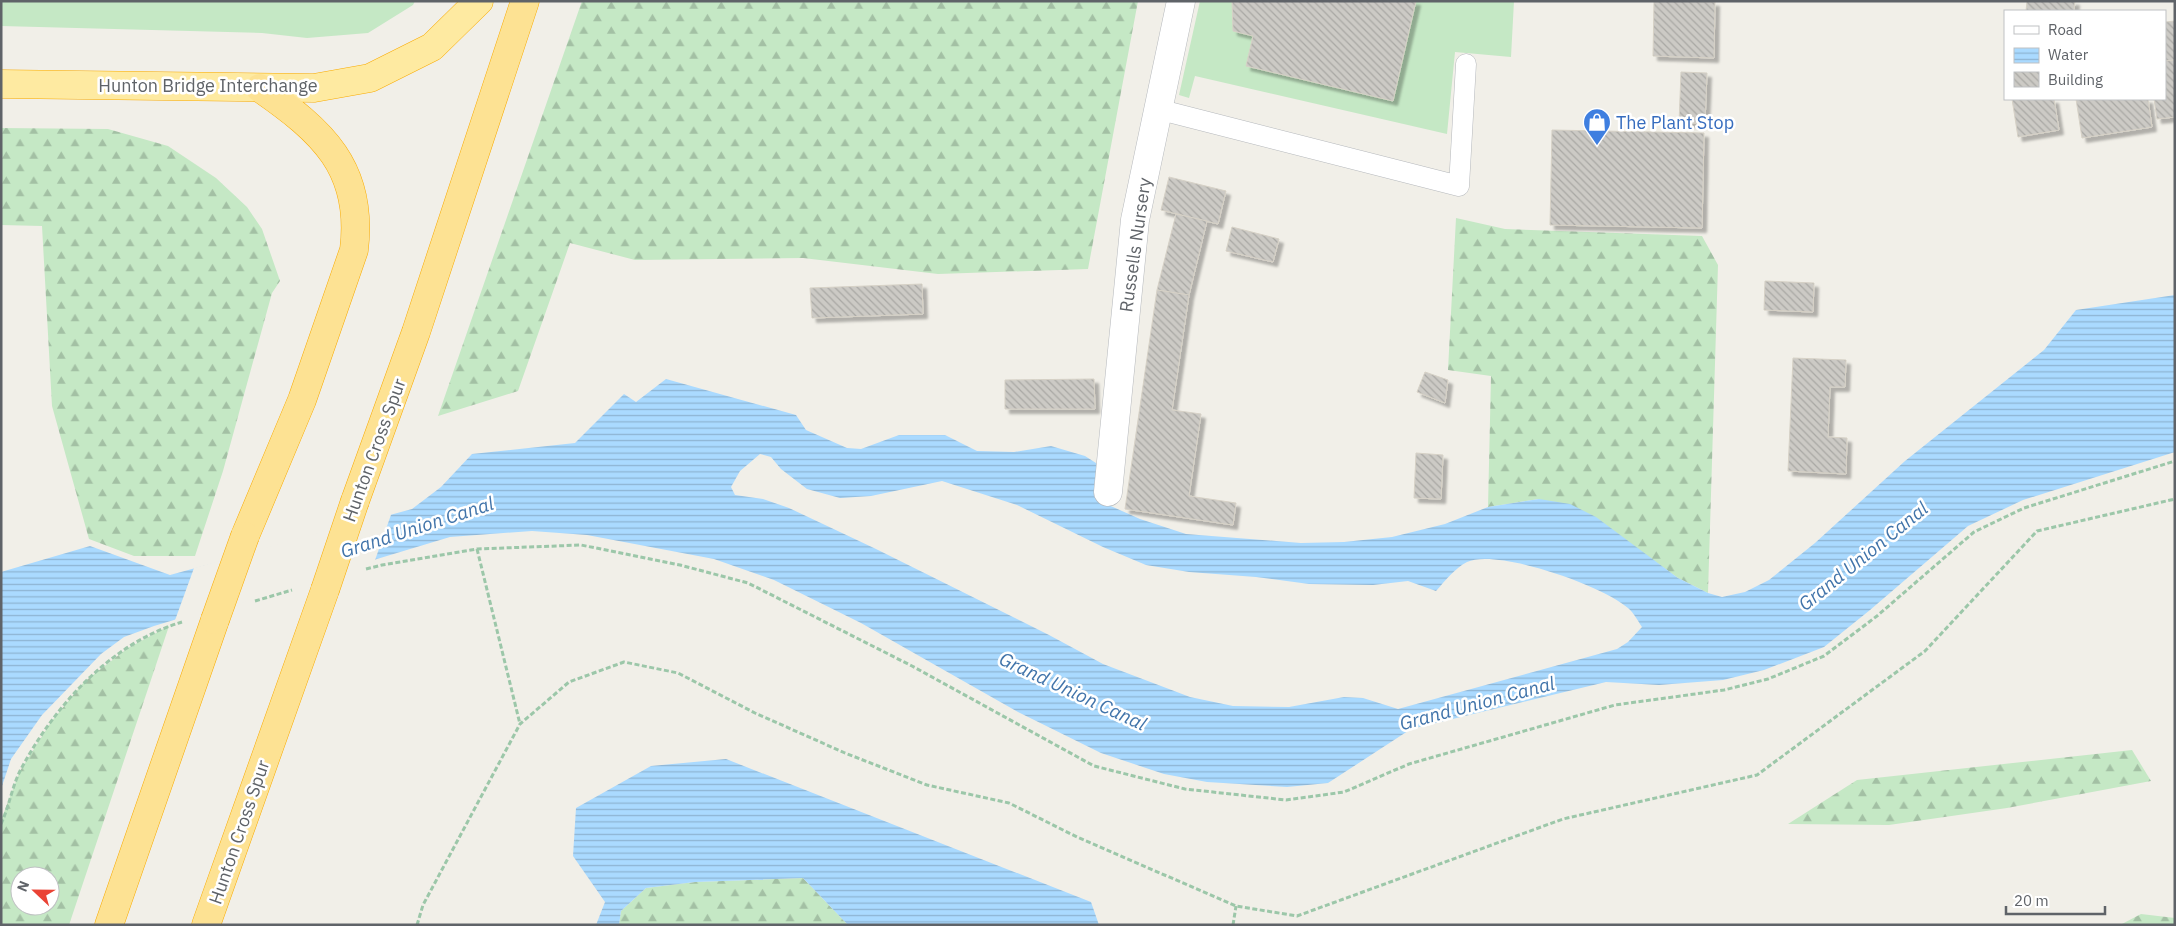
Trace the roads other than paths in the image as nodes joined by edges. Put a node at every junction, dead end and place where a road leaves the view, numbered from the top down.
1 (478, 1) edge
2 (525, 1) edge
3 (1181, 1) edge
4 (1466, 64) dead end
5 (1, 84) edge
6 (260, 88) junction
7 (1157, 109) junction
8 (1108, 492) dead end
9 (109, 925) edge
10 (206, 925) edge

1 - 6 highway, Hunton Bridge Interchange
2 - 10 highway, Hunton Cross Spur, bridge
3 - 7 street, Russells Nursery
4 - 7 lane
5 - 6 highway, Hunton Bridge Interchange
6 - 9 highway, bridge
7 - 8 street, Russells Nursery

